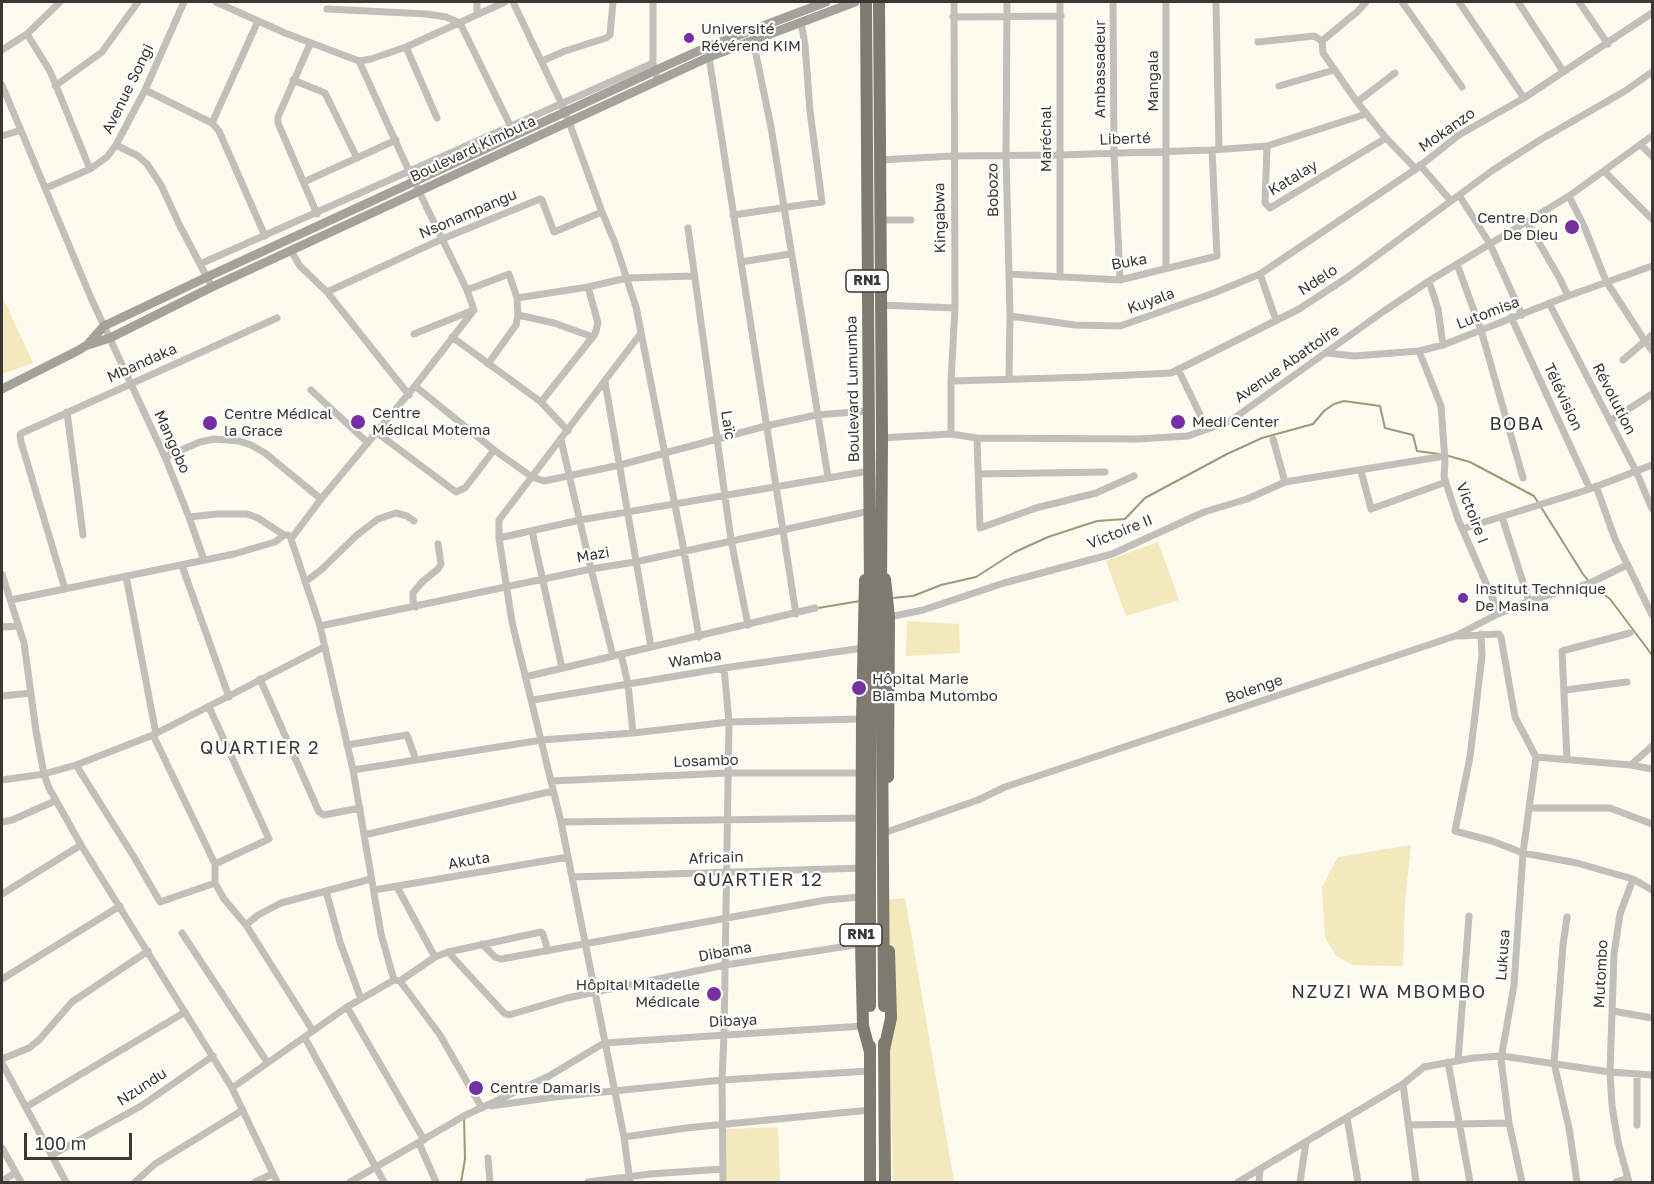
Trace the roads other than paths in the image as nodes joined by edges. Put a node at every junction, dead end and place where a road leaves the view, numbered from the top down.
1 (60, 2) edge
2 (138, 2) edge
3 (184, 2) edge
4 (216, 2) edge
5 (477, 2) edge
6 (505, 2) edge
7 (513, 2) edge
8 (613, 2) edge
9 (653, 2) edge
10 (826, 2) edge
11 (855, 2) edge
12 (866, 2) edge
13 (879, 2) edge
14 (954, 2) edge
15 (1006, 2) edge
16 (1060, 2) edge
17 (1113, 2) edge
18 (1166, 2) edge
19 (1216, 2) edge
20 (1366, 2) edge
21 (1402, 2) edge
22 (1459, 2) edge
23 (1518, 2) edge
24 (1581, 2) edge
25 (327, 9) dead end
26 (1653, 13) edge
27 (477, 15) junction
28 (1061, 16) junction
29 (953, 17) junction
30 (1006, 17) junction
31 (258, 21) junction
32 (801, 22) junction
33 (460, 23) junction
34 (27, 34) junction
35 (753, 40) junction
36 (1322, 41) junction
37 (1258, 42) dead end
38 (310, 44) junction
39 (1608, 44) junction
40 (406, 46) junction
41 (2, 50) edge
42 (709, 57) junction
43 (359, 61) junction
44 (542, 61) junction
45 (653, 67) junction
46 (1334, 70) junction
47 (1563, 70) junction
48 (1395, 72) dead end
49 (1653, 72) edge
50 (293, 80) junction
51 (658, 81) junction
52 (2, 85) edge
53 (1279, 86) dead end
54 (55, 87) junction
55 (1462, 87) dead end
56 (146, 90) junction
57 (3, 94) edge
58 (1524, 98) junction
59 (1357, 102) junction
60 (565, 113) junction
61 (1366, 114) junction
62 (438, 118) dead end
63 (212, 123) junction
64 (21, 130) junction
65 (512, 130) junction
66 (2, 136) edge
67 (1653, 136) edge
68 (1386, 138) junction
69 (396, 140) junction
70 (116, 145) junction
71 (1641, 145) junction
72 (1267, 146) junction
73 (1215, 150) junction
74 (1166, 151) junction
75 (1114, 153) junction
76 (1006, 155) junction
77 (1059, 155) junction
78 (953, 156) junction
79 (1653, 156) edge
80 (357, 158) junction
81 (880, 160) junction
82 (1418, 167) junction
83 (90, 170) junction
84 (409, 171) junction
85 (1604, 171) junction
86 (414, 181) junction
87 (304, 182) junction
88 (46, 188) junction
89 (419, 191) junction
90 (1459, 195) junction
91 (1569, 196) junction
92 (1451, 201) junction
93 (784, 207) junction
94 (602, 212) junction
95 (317, 214) junction
96 (733, 215) junction
97 (1653, 219) edge
98 (880, 220) junction
99 (911, 220) dead end
100 (1527, 222) junction
101 (688, 228) dead end
102 (265, 236) junction
103 (442, 239) junction
104 (1490, 244) junction
105 (291, 251) junction
106 (790, 254) junction
107 (741, 262) junction
108 (200, 264) junction
109 (1457, 264) junction
110 (1653, 266) edge
111 (1166, 268) junction
112 (1009, 274) junction
113 (1260, 274) junction
114 (693, 276) junction
115 (207, 277) junction
116 (1060, 277) junction
117 (627, 278) junction
118 (1120, 280) junction
119 (1429, 281) junction
120 (1606, 281) junction
121 (212, 287) junction
122 (588, 287) junction
123 (467, 291) junction
124 (327, 292) junction
125 (1568, 296) junction
126 (517, 298) junction
127 (1549, 303) junction
128 (880, 305) junction
129 (955, 308) junction
130 (474, 310) junction
131 (518, 315) junction
132 (1522, 315) junction
133 (1010, 316) junction
134 (1511, 317) junction
135 (277, 318) dead end
136 (1276, 320) junction
137 (104, 327) junction
138 (1481, 330) junction
139 (641, 333) junction
140 (414, 334) dead end
141 (1653, 335) edge
142 (452, 337) junction
143 (592, 337) junction
144 (110, 338) junction
145 (1644, 342) junction
146 (87, 345) junction
147 (1443, 345) junction
148 (1653, 350) edge
149 (1419, 351) junction
150 (1327, 353) junction
151 (1623, 360) dead end
152 (488, 364) junction
153 (1178, 369) junction
154 (1009, 378) junction
155 (951, 381) junction
156 (605, 382) junction
157 (130, 383) junction
158 (415, 386) junction
159 (2, 388) edge
160 (311, 390) dead end
161 (409, 394) junction
162 (1653, 394) edge
163 (541, 402) junction
164 (867, 411) junction
165 (67, 412) junction
166 (816, 415) junction
167 (1610, 421) junction
168 (766, 426) junction
169 (1207, 429) junction
170 (568, 431) junction
171 (376, 432) junction
172 (951, 434) junction
173 (882, 438) junction
174 (977, 438) junction
175 (717, 439) junction
176 (868, 439) junction
177 (1273, 439) dead end
178 (561, 440) junction
179 (368, 443) junction
180 (494, 450) junction
181 (664, 453) junction
182 (1445, 456) junction
183 (165, 457) junction
184 (620, 465) junction
185 (1653, 465) edge
186 (869, 471) junction
187 (1360, 471) junction
188 (1635, 471) junction
189 (1105, 472) dead end
190 (979, 474) junction
191 (1134, 476) dead end
192 (532, 477) junction
193 (570, 477) junction
194 (828, 477) junction
195 (1523, 478) dead end
196 (1285, 482) junction
197 (1446, 482) junction
198 (776, 486) junction
199 (1593, 487) junction
200 (726, 496) junction
201 (321, 499) junction
202 (674, 505) junction
203 (1653, 509) edge
204 (870, 511) junction
205 (627, 513) junction
206 (189, 517) junction
207 (1502, 517) junction
208 (414, 520) dead end
209 (580, 520) junction
210 (1462, 529) junction
211 (783, 530) junction
212 (532, 531) junction
213 (83, 535) dead end
214 (284, 535) junction
215 (294, 535) junction
216 (499, 538) junction
217 (731, 540) junction
218 (438, 544) dead end
219 (684, 551) junction
220 (204, 560) junction
221 (875, 560) junction
222 (635, 562) junction
223 (1627, 565) junction
224 (182, 566) junction
225 (591, 569) junction
226 (2, 574) edge
227 (126, 576) junction
228 (543, 579) junction
229 (305, 582) junction
230 (508, 586) junction
231 (65, 589) junction
232 (876, 595) junction
233 (11, 600) junction
234 (1528, 601) junction
235 (416, 607) junction
236 (815, 608) dead end
237 (1499, 613) junction
238 (796, 614) junction
239 (1653, 615) edge
240 (889, 617) junction
241 (748, 625) junction
242 (19, 626) junction
243 (320, 626) junction
244 (2, 627) edge
245 (1630, 633) dead end
246 (1481, 634) junction
247 (1455, 636) junction
248 (699, 637) junction
249 (324, 647) junction
250 (651, 647) junction
251 (863, 648) junction
252 (617, 655) junction
253 (562, 668) junction
254 (723, 668) junction
255 (525, 677) junction
256 (260, 679) junction
257 (1627, 682) dead end
258 (628, 684) junction
259 (1564, 690) junction
260 (31, 693) junction
261 (2, 696) edge
262 (229, 697) junction
263 (533, 700) junction
264 (209, 708) junction
265 (862, 719) junction
266 (729, 722) junction
267 (633, 733) junction
268 (155, 734) junction
269 (542, 740) junction
270 (347, 745) junction
271 (1653, 746) edge
272 (1536, 758) junction
273 (1567, 759) junction
274 (416, 760) junction
275 (76, 765) junction
276 (1631, 765) junction
277 (353, 770) junction
278 (1653, 770) edge
279 (728, 773) junction
280 (862, 773) junction
281 (44, 774) junction
282 (2, 780) edge
283 (550, 781) junction
284 (553, 791) junction
285 (55, 801) junction
286 (360, 808) junction
287 (1530, 808) junction
288 (888, 816) junction
289 (861, 818) junction
290 (727, 821) junction
291 (2, 822) edge
292 (561, 822) junction
293 (1653, 824) edge
294 (887, 832) junction
295 (364, 835) junction
296 (861, 839) junction
297 (81, 845) junction
298 (1523, 853) junction
299 (568, 857) junction
300 (215, 864) junction
301 (861, 868) junction
302 (888, 870) junction
303 (726, 871) junction
304 (572, 877) junction
305 (371, 879) junction
306 (1633, 879) junction
307 (215, 883) junction
308 (398, 887) junction
309 (374, 890) junction
310 (1653, 890) edge
311 (326, 891) junction
312 (2, 894) edge
313 (861, 897) junction
314 (120, 906) junction
315 (1469, 916) dead end
316 (726, 917) junction
317 (1567, 917) dead end
318 (246, 926) junction
319 (182, 933) dead end
320 (584, 943) junction
321 (482, 944) junction
322 (861, 944) junction
323 (148, 951) junction
324 (548, 951) junction
325 (448, 952) junction
326 (435, 957) junction
327 (725, 965) junction
328 (2, 979) edge
329 (397, 981) junction
330 (595, 992) junction
331 (361, 999) junction
332 (347, 1007) junction
333 (1613, 1011) junction
334 (185, 1012) junction
335 (1653, 1018) edge
336 (863, 1026) junction
337 (313, 1031) junction
338 (724, 1035) junction
339 (305, 1038) junction
340 (604, 1043) junction
341 (884, 1050) junction
342 (870, 1052) junction
343 (213, 1056) junction
344 (1501, 1058) junction
345 (2, 1061) edge
346 (1458, 1061) junction
347 (267, 1062) junction
348 (1448, 1062) junction
349 (1554, 1063) junction
350 (870, 1071) junction
351 (1610, 1072) junction
352 (1637, 1074) junction
353 (1653, 1075) edge
354 (722, 1080) junction
355 (1403, 1084) junction
356 (232, 1088) junction
357 (614, 1091) junction
358 (26, 1107) junction
359 (482, 1108) junction
360 (243, 1110) junction
361 (870, 1110) junction
362 (1347, 1118) junction
363 (1509, 1123) junction
364 (722, 1125) junction
365 (1408, 1125) junction
366 (1637, 1125) dead end
367 (1461, 1126) junction
368 (624, 1137) junction
369 (422, 1142) junction
370 (1306, 1142) junction
371 (2, 1148) edge
372 (52, 1155) junction
373 (488, 1158) dead end
374 (375, 1168) junction
375 (723, 1169) junction
376 (1260, 1170) junction
377 (15, 1173) junction
378 (272, 1174) junction
379 (630, 1180) edge
380 (1629, 1180) edge
381 (2, 1182) edge
382 (21, 1182) edge
383 (66, 1182) edge
384 (135, 1182) edge
385 (255, 1182) edge
386 (277, 1182) edge
387 (350, 1182) edge
388 (384, 1182) edge
389 (436, 1182) edge
390 (490, 1182) edge
391 (588, 1182) edge
392 (723, 1182) edge
393 (870, 1182) edge
394 (885, 1182) edge
395 (1238, 1182) edge
396 (1259, 1182) edge
397 (1300, 1182) edge
398 (1358, 1182) edge
399 (1416, 1182) edge
400 (1470, 1182) edge
401 (1522, 1182) edge
402 (1577, 1182) edge
403 (1616, 1182) edge

1 - 34 street
2 - 54 street
3 - 56 street, Avenue Songi
4 - 31 street
5 - 27 street
6 - 27 street
7 - 44 street
8 - 44 street
9 - 45 street
10 - 45 street, Boulevard Kimbuta
11 - 32 street, Boulevard Kimbuta
12 - 164 highway, Boulevard Lumumba / RN1
13 - 81 highway, Boulevard Lumumba / RN1
14 - 29 street, Kingabwa
15 - 30 street, Bobozo
16 - 28 street, Maréchal
17 - 75 street, Ambassadeur
18 - 74 street, Mangala
19 - 73 street
20 - 36 street
21 - 55 street
22 - 58 street
23 - 47 street
24 - 39 street
25 - 33 street
26 - 39 street, Mokanzo
27 - 33 street
28 - 30 street
28 - 77 street, Maréchal
29 - 30 street
29 - 78 street, Kingabwa
30 - 76 street, Bobozo
31 - 38 street
31 - 63 street
32 - 35 street, Boulevard Kimbuta
32 - 93 street
33 - 40 street
33 - 65 street
34 - 41 street
34 - 54 street
35 - 42 street, Boulevard Kimbuta
35 - 93 street
36 - 37 street
36 - 46 street
38 - 43 street
38 - 50 street
39 - 47 street, Mokanzo
40 - 43 street
40 - 62 street
42 - 51 street, Boulevard Kimbuta
42 - 96 street
43 - 69 street
44 - 60 street
45 - 51 street
45 - 60 street, Boulevard Kimbuta
46 - 53 street
46 - 59 street
47 - 58 street, Mokanzo
48 - 59 street
49 - 90 street, Ndelo
50 - 80 street
50 - 87 street
51 - 60 street, Boulevard Kimbuta
52 - 57 street, Mangobo
54 - 83 street
56 - 63 street
56 - 70 street, Avenue Songi
57 - 64 street, Mangobo
58 - 82 street, Mokanzo
59 - 61 street
60 - 65 street, Boulevard Kimbuta
60 - 89 street, Boulevard Kimbuta
60 - 94 street
61 - 68 street
61 - 72 street, Liberté
63 - 102 street
64 - 66 street
64 - 88 street, Mangobo
65 - 84 street
65 - 86 street, Boulevard Kimbuta
67 - 71 street, Avenue Abattoire
68 - 72 street, Katalay
68 - 82 street
69 - 80 street
69 - 84 street
70 - 83 street, Avenue Songi
70 - 108 street
71 - 79 street
71 - 85 street, Avenue Abattoire
72 - 73 street, Liberté
73 - 74 street, Liberté
73 - 111 street, Buka
74 - 75 street, Liberté
74 - 111 street, Mangala
75 - 77 street, Liberté
75 - 118 street, Ambassadeur
76 - 77 street, Liberté
76 - 78 street, Liberté
76 - 112 street, Bobozo
77 - 116 street, Maréchal
78 - 81 street, Liberté
78 - 129 street, Kingabwa
80 - 87 street
81 - 98 highway, Boulevard Lumumba / RN1
82 - 92 street
82 - 113 street, Mokanzo
83 - 88 street, Avenue Songi
84 - 86 street
84 - 95 street
85 - 91 street, Avenue Abattoire
85 - 97 street
86 - 89 street
86 - 115 street, Boulevard Kimbuta
87 - 95 street
88 - 137 street, Mangobo
89 - 103 street
89 - 105 street, Boulevard Kimbuta
90 - 92 street, Ndelo
90 - 104 street
91 - 100 street, Avenue Abattoire
91 - 120 street
92 - 136 street, Ndelo
93 - 96 street
93 - 106 street
94 - 103 street, Nsonampangu
94 - 117 street
95 - 102 street
96 - 107 street
98 - 99 street
98 - 128 highway, Boulevard Lumumba / RN1
100 - 104 street, Avenue Abattoire
100 - 125 street
101 - 114 street, Laïc
102 - 108 street
103 - 123 street
103 - 124 street, Nsonampangu
104 - 109 street, Avenue Abattoire
104 - 132 street
105 - 121 street, Boulevard Kimbuta
105 - 124 street
106 - 107 street
106 - 166 street
107 - 168 street
108 - 115 street
109 - 119 street, Avenue Abattoire
109 - 138 street
110 - 120 street, Lutomisa
111 - 118 street, Buka
112 - 116 street, Buka
112 - 133 street, Bobozo
113 - 133 street, Kuyala
113 - 136 street
114 - 117 street
114 - 175 street, Laïc
115 - 121 street
115 - 137 street, Boulevard Kimbuta
116 - 118 street, Buka
117 - 122 street
117 - 139 street
119 - 147 street
119 - 150 street, Avenue Abattoire
120 - 125 street, Lutomisa
120 - 145 street
121 - 144 street, Boulevard Kimbuta
122 - 126 street
122 - 143 street
123 - 126 street
123 - 130 street
124 - 161 street
125 - 127 street, Lutomisa
126 - 131 street
127 - 132 street, Lutomisa
127 - 167 street, Révolution
128 - 129 street
128 - 173 highway, Boulevard Lumumba / RN1
129 - 155 street, Kingabwa
130 - 140 street
130 - 142 street
131 - 143 street
131 - 152 street
132 - 134 street, Lutomisa
133 - 154 street, Bobozo
134 - 138 street, Lutomisa
134 - 199 street, Télévision
135 - 157 street, Mbandaka
136 - 153 street, Ndelo
137 - 144 street, Mangobo
137 - 146 street
138 - 147 street, Lutomisa
138 - 195 street
139 - 156 street
139 - 181 street
141 - 145 street
142 - 152 street
142 - 158 street
143 - 163 street
144 - 146 street, Boulevard Kimbuta
144 - 157 street, Mangobo
145 - 148 street
145 - 151 street
146 - 159 street
147 - 149 street, Lutomisa
149 - 150 street, Lutomisa
149 - 182 street, Victoire I
150 - 169 street, Avenue Abattoire
152 - 163 street
153 - 154 street, Ndelo
153 - 169 street
154 - 155 street, Ndelo
155 - 172 street, Kingabwa
156 - 170 street
156 - 184 street
157 - 165 street, Mbandaka
157 - 183 street, Mangobo
158 - 161 street
158 - 180 street
160 - 179 street
161 - 171 street
162 - 167 street
163 - 170 street
164 - 166 street
164 - 176 highway, Boulevard Lumumba / RN1
165 - 213 street
165 - 231 street, Mbandaka
166 - 168 street
166 - 194 street
167 - 188 street, Révolution
168 - 175 street
168 - 198 street
169 - 174 street, Avenue Abattoire
170 - 178 street
171 - 179 street
171 - 180 street
172 - 173 street, Avenue Abattoire
172 - 174 street, Avenue Abattoire
173 - 176 street, Avenue Abattoire
173 - 221 highway, Boulevard Lumumba / RN1
174 - 190 street
175 - 181 street
175 - 200 street, Laïc
176 - 186 highway, Boulevard Lumumba / RN1
177 - 196 street
178 - 192 street
178 - 193 street
179 - 201 street
180 - 192 street
181 - 184 street
181 - 202 street
182 - 187 street, Victoire II
182 - 197 street, Victoire I
183 - 201 street
183 - 206 street, Mangobo
184 - 193 street
184 - 205 street
185 - 188 street
186 - 194 street
186 - 204 highway, Boulevard Lumumba / RN1
187 - 196 street, Victoire II
187 - 197 street
188 - 199 street
188 - 203 street, Révolution
189 - 190 street
190 - 191 street
192 - 193 street
192 - 216 street
193 - 209 street
194 - 198 street
196 - 240 street, Victoire II
197 - 210 street, Victoire I
198 - 200 street
198 - 211 street
199 - 207 street
199 - 223 street, Télévision
200 - 202 street
200 - 217 street, Laïc
201 - 215 street
202 - 205 street
202 - 219 street
204 - 211 street, Mazi
204 - 221 highway, Boulevard Lumumba / RN1
205 - 209 street
205 - 222 street
206 - 214 street
206 - 220 street, Mangobo
207 - 210 street
207 - 234 street
208 - 229 street
209 - 212 street
209 - 225 street
210 - 237 street, Victoire I
211 - 217 street, Mazi
211 - 238 street
212 - 216 street
212 - 228 street
214 - 215 street
214 - 220 street
215 - 229 street
216 - 230 street
217 - 219 street, Mazi
217 - 241 street, Laïc
218 - 235 street
219 - 222 street, Mazi
219 - 248 street
220 - 224 street
221 - 232 highway
221 - 232 highway, RN1
222 - 225 street, Mazi
222 - 250 street
223 - 234 street, Bolenge
223 - 239 street, Télévision
224 - 227 street
224 - 262 street
225 - 228 street, Mazi
225 - 252 street
226 - 233 street
227 - 231 street
227 - 268 street
228 - 230 street, Mazi
228 - 253 street
229 - 243 street
230 - 235 street, Mazi
230 - 255 street
231 - 233 street
232 - 240 highway, RN1
232 - 251 highway, RN1
232 - 341 highway, bridge
232 - 342 highway, bridge
233 - 242 street
234 - 237 street, Bolenge
235 - 243 street, Mazi
236 - 238 street
237 - 247 street, Bolenge
238 - 241 street
240 - 288 highway, RN1
241 - 248 street
242 - 244 street
242 - 260 street
243 - 249 street
245 - 259 street
246 - 247 street
246 - 272 street
246 - 298 street
247 - 294 street, Bolenge
248 - 250 street
249 - 256 street
249 - 270 street
250 - 252 street
251 - 254 street, Wamba
251 - 265 highway, RN1
252 - 253 street
252 - 258 street
253 - 255 street
254 - 258 street, Wamba
254 - 266 street
255 - 263 street
256 - 262 street
256 - 286 street
257 - 259 street
258 - 263 street, Wamba
258 - 267 street
259 - 273 street
260 - 261 street
260 - 281 street
262 - 264 street
263 - 269 street
264 - 268 street
264 - 300 street
265 - 266 street
265 - 280 highway, RN1
266 - 267 street
266 - 279 street
267 - 269 street
268 - 275 street
268 - 300 street
269 - 274 street
269 - 283 street
270 - 274 street
270 - 277 street
271 - 276 street
272 - 273 street
272 - 287 street, Lukusa
273 - 276 street
274 - 277 street
275 - 281 street
275 - 307 street
276 - 278 street
277 - 286 street
279 - 280 street, Losambo
279 - 283 street, Losambo
279 - 290 street
280 - 289 highway, RN1
281 - 282 street
281 - 285 street
283 - 284 street
284 - 292 street
284 - 295 street
285 - 291 street
285 - 297 street
286 - 295 street
287 - 293 street
287 - 298 street, Lukusa
288 - 289 street
288 - 294 highway, RN1
289 - 290 street
289 - 296 highway, RN1
290 - 292 street
290 - 303 street
292 - 299 street
294 - 296 street, Bolenge
294 - 302 highway, RN1
295 - 305 street
296 - 301 highway, RN1
297 - 312 street
297 - 314 street
298 - 306 street
298 - 344 street, Lukusa
299 - 304 street
299 - 308 street, Akuta
300 - 307 street
301 - 302 street, Africain
301 - 303 street, Africain
301 - 313 highway, RN1
302 - 341 highway, RN1
303 - 304 street, Africain
303 - 316 street
304 - 320 street
305 - 309 street
305 - 311 street
306 - 310 street
306 - 333 street, Mutombo
307 - 318 street
308 - 309 street, Akuta
308 - 326 street
309 - 329 street
311 - 318 street
311 - 331 street
313 - 316 street
313 - 322 highway, RN1
314 - 323 street
314 - 328 street
315 - 346 street
316 - 320 street
316 - 327 street
317 - 349 street
318 - 337 street
319 - 347 street
320 - 324 street
320 - 330 street
321 - 324 street
321 - 324 street
321 - 325 street
322 - 327 street, Dibama
322 - 336 highway, RN1
323 - 334 street
323 - 345 street
325 - 326 street
325 - 330 street, Dibama
326 - 329 street
327 - 330 street, Dibama
327 - 338 street
329 - 331 street
329 - 359 street
330 - 340 street
331 - 332 street
332 - 337 street
332 - 369 street
333 - 335 street
333 - 351 street, Mutombo
334 - 343 street
334 - 358 street
336 - 338 street, Dibaya
336 - 342 highway, RN1
337 - 339 street
338 - 340 street, Dibaya
338 - 354 street
339 - 347 street
339 - 374 street
340 - 357 street
340 - 359 street
341 - 394 highway, RN1
342 - 350 highway, RN1
343 - 356 street
343 - 372 street, Nzundu
344 - 346 street
344 - 349 street
344 - 363 street, Lukusa
345 - 358 street
346 - 348 street
347 - 356 street
348 - 355 street
348 - 367 street
349 - 351 street
349 - 402 street
350 - 354 street
350 - 361 highway, RN1
351 - 352 street
351 - 380 street, Mutombo
352 - 353 street
352 - 366 street
354 - 357 street
354 - 364 street
355 - 362 street
355 - 365 street
356 - 360 street
357 - 359 street
357 - 368 street
358 - 372 street
359 - 369 street
360 - 378 street
360 - 384 street
361 - 364 street
361 - 393 highway, RN1
362 - 370 street
362 - 398 street
363 - 367 street
363 - 401 street, Lukusa
364 - 368 street
364 - 375 street
365 - 367 street
365 - 399 street
367 - 400 street
368 - 379 street
369 - 374 street
369 - 389 street
370 - 376 street
370 - 397 street
371 - 377 street
372 - 383 street
373 - 390 street
374 - 387 street
374 - 388 street
375 - 379 street
375 - 392 street
376 - 395 street
376 - 396 street
377 - 381 street
377 - 382 street
378 - 385 street
378 - 386 street
379 - 391 street
380 - 403 street

